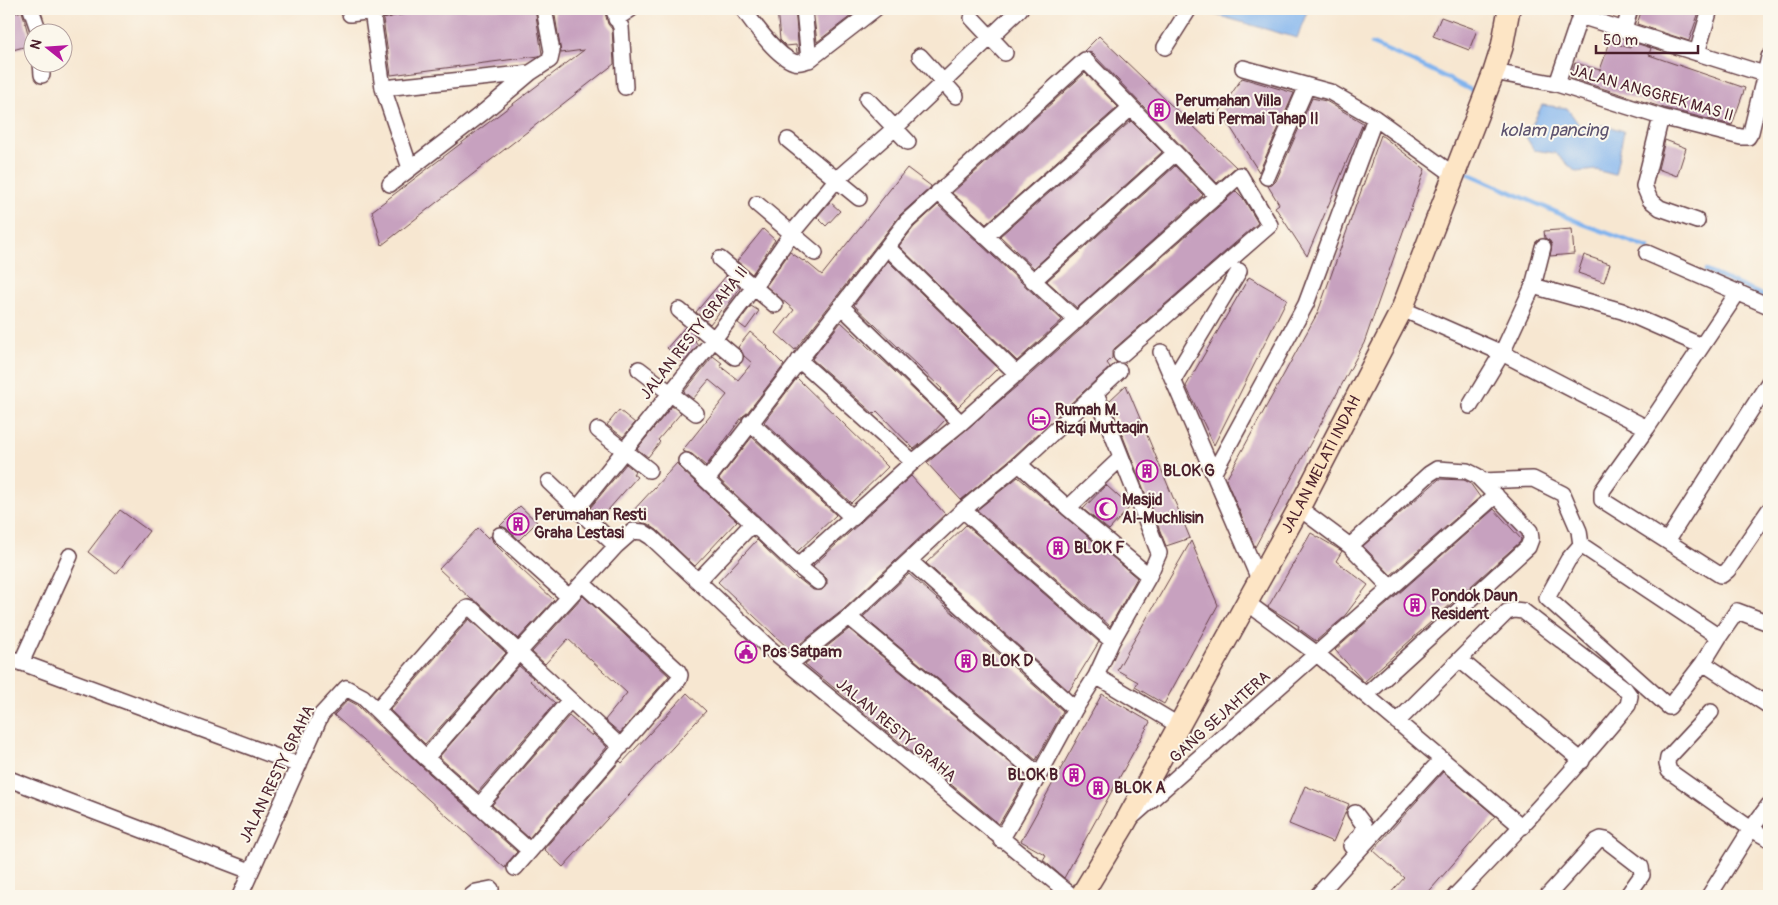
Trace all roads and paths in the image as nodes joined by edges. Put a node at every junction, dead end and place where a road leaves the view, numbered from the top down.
1 (31, 9) edge
2 (388, 9) edge
3 (544, 9) edge
4 (631, 9) edge
5 (743, 9) edge
6 (804, 9) edge
7 (1020, 9) edge
8 (1189, 9) edge
9 (1509, 9) edge
10 (1630, 9) edge
11 (1710, 9) edge
12 (873, 10) edge
13 (372, 11) junction
14 (350, 14) dead end
15 (615, 14) edge
16 (972, 18) dead end
17 (36, 22) edge
18 (1624, 30) junction
19 (990, 37) junction
20 (1165, 47) dead end
21 (1004, 52) dead end
22 (1697, 53) junction
23 (920, 56) dead end
24 (1769, 57) edge
25 (809, 60) junction
26 (1243, 68) dead end
27 (1494, 72) junction
28 (530, 73) junction
29 (1764, 74) junction
30 (943, 82) junction
31 (1557, 84) junction
32 (1307, 86) junction
33 (625, 87) dead end
34 (383, 88) junction
35 (956, 96) dead end
36 (867, 99) dead end
37 (1132, 108) junction
38 (1661, 117) junction
39 (1375, 118) junction
40 (895, 128) junction
41 (788, 140) dead end
42 (908, 142) dead end
43 (1175, 153) junction
44 (410, 168) junction
45 (1454, 176) junction
46 (1268, 177) dead end
47 (838, 179) junction
48 (390, 184) dead end
49 (938, 192) junction
50 (1216, 196) junction
51 (859, 198) dead end
52 (757, 204) dead end
53 (1697, 221) dead end
54 (792, 233) junction
55 (986, 236) junction
56 (886, 247) junction
57 (1543, 247) dead end
58 (815, 252) dead end
59 (1647, 253) dead end
60 (720, 259) dead end
61 (1239, 271) dead end
62 (1033, 281) junction
63 (1533, 286) junction
64 (754, 287) junction
65 (1738, 292) junction
66 (774, 305) dead end
67 (841, 306) junction
68 (1769, 306) edge
69 (679, 310) dead end
70 (1402, 310) junction
71 (1077, 321) junction
72 (714, 339) junction
73 (1702, 346) junction
74 (1161, 352) dead end
75 (1502, 353) junction
76 (1120, 355) dead end
77 (735, 357) dead end
78 (799, 360) junction
79 (639, 369) dead end
80 (1119, 372) dead end
81 (1017, 374) junction
82 (1173, 380) junction
83 (1769, 382) edge
84 (670, 392) junction
85 (1096, 392) junction
86 (1470, 406) dead end
87 (696, 412) dead end
88 (750, 422) junction
89 (961, 423) junction
90 (1647, 428) junction
91 (598, 430) dead end
92 (624, 450) junction
93 (1121, 458) junction
94 (686, 461) dead end
95 (912, 462) junction
96 (1019, 464) junction
97 (649, 470) dead end
98 (1213, 474) junction
99 (707, 480) junction
100 (1482, 481) junction
101 (549, 482) dead end
102 (1496, 495) junction
103 (578, 508) junction
104 (1068, 508) junction
105 (1298, 508) junction
106 (963, 510) junction
107 (1769, 510) edge
108 (852, 518) junction
109 (753, 523) junction
110 (500, 535) dead end
111 (1667, 542) junction
112 (1582, 545) junction
113 (616, 546) junction
114 (1350, 546) junction
115 (70, 556) dead end
116 (910, 560) junction
117 (798, 566) junction
118 (1149, 576) junction
119 (1259, 579) junction
120 (698, 581) junction
121 (818, 582) dead end
122 (582, 583) junction
123 (1391, 588) junction
124 (569, 597) junction
125 (1246, 602) junction
126 (848, 617) junction
127 (1769, 624) edge
128 (1719, 637) junction
129 (1112, 642) junction
130 (518, 653) junction
131 (1317, 654) junction
132 (1460, 660) junction
133 (15, 661) edge
134 (1703, 662) junction
135 (790, 664) junction
136 (1096, 676) junction
137 (1366, 695) junction
138 (570, 700) junction
139 (1769, 706) edge
140 (1075, 709) junction
141 (377, 710) junction
142 (1711, 712) dead end
143 (1397, 722) junction
144 (1178, 725) junction
145 (621, 747) junction
146 (426, 758) junction
147 (1442, 759) junction
148 (1582, 762) junction
149 (299, 766) junction
150 (1039, 775) junction
151 (9, 778) edge
152 (1769, 805) edge
153 (479, 806) junction
154 (1354, 813) dead end
155 (1124, 825) junction
156 (1522, 827) junction
157 (1751, 829) junction
158 (1769, 839) edge
159 (1001, 840) junction
160 (530, 851) junction
161 (515, 868) dead end
162 (250, 871) junction
163 (491, 889) dead end
164 (240, 896) edge
165 (471, 896) edge
166 (1072, 896) edge
167 (1082, 896) edge
168 (1304, 896) edge
169 (1317, 896) edge
170 (1454, 896) edge
171 (1547, 896) edge
172 (1627, 896) edge
173 (1709, 896) edge

1 - 17 street
2 - 13 street
3 - 28 street
4 - 15 street
5 - 25 street
6 - 25 street
7 - 19 street, JALAN RESTY GRAHA II
8 - 20 street
9 - 27 main road, JALAN MELATI INDAH
10 - 18 street
11 - 22 street
12 - 25 street
13 - 14 street
13 - 34 street
15 - 33 street
16 - 19 street
18 - 22 street
18 - 31 street
19 - 21 street
19 - 30 street, JALAN RESTY GRAHA II
22 - 29 street
23 - 30 street
24 - 29 street, JALAN ANGGREK MAS II
26 - 32 street
27 - 31 street, JALAN ANGGREK MAS II
27 - 45 main road, JALAN MELATI INDAH
28 - 34 street
28 - 44 street
29 - 38 street, JALAN ANGGREK MAS II
30 - 35 street
30 - 40 street, JALAN RESTY GRAHA II
31 - 38 street, JALAN ANGGREK MAS II
32 - 39 street
32 - 46 street
34 - 44 street
36 - 40 street
37 - 43 street
37 - 49 street
37 - 55 street
38 - 53 street
39 - 45 street
39 - 98 street
40 - 42 street
40 - 47 street, JALAN RESTY GRAHA II
41 - 47 street
43 - 50 street
43 - 62 street
44 - 48 street
45 - 70 main road, JALAN MELATI INDAH
47 - 51 street
47 - 54 street, JALAN RESTY GRAHA II
49 - 55 street
49 - 56 street
50 - 71 street
50 - 76 street
52 - 54 street
54 - 58 street
54 - 64 street, JALAN RESTY GRAHA II
55 - 62 street
56 - 67 street
56 - 81 street
57 - 63 street
59 - 65 street
60 - 64 street
61 - 82 street
62 - 71 street
63 - 73 street
63 - 75 street
64 - 66 street
64 - 72 street, JALAN RESTY GRAHA II
65 - 68 street
65 - 73 street
67 - 78 street
67 - 89 street
69 - 72 street
70 - 75 street
70 - 105 main road, JALAN MELATI INDAH
71 - 81 street
72 - 77 street
72 - 84 street, JALAN RESTY GRAHA II
73 - 90 street
74 - 82 street
75 - 86 street
75 - 90 street
78 - 88 street
78 - 95 street
79 - 84 street
80 - 85 street
81 - 89 street
82 - 98 street
83 - 111 street
84 - 87 street
84 - 92 street, JALAN RESTY GRAHA II
85 - 93 street
85 - 96 street
88 - 99 street
88 - 108 street
89 - 95 street
90 - 111 street
91 - 92 street
92 - 97 street
92 - 103 street, JALAN RESTY GRAHA II
93 - 104 street
93 - 118 street
94 - 99 street
95 - 108 street
96 - 104 street
96 - 106 street
98 - 119 street
99 - 109 street
100 - 102 street
100 - 112 street
100 - 114 street
101 - 103 street
102 - 123 street, GANG SEJAHTERA
102 - 137 street
103 - 113 street
104 - 118 street
105 - 114 street
105 - 119 main road, JALAN MELATI INDAH
106 - 116 street
106 - 129 street
107 - 111 street
108 - 117 street
109 - 117 street
109 - 120 street
110 - 124 street
112 - 128 street
112 - 134 street
113 - 120 street, JALAN RESTY GRAHA
113 - 122 street
114 - 123 street
115 - 133 street
116 - 126 street
116 - 140 street
117 - 121 street
118 - 129 street
119 - 125 main road, JALAN MELATI INDAH
120 - 135 street, JALAN RESTY GRAHA
122 - 124 street
122 - 145 street
123 - 131 street, GANG SEJAHTERA
124 - 130 street
125 - 131 street
125 - 144 main road, JALAN MELATI INDAH
126 - 135 street
126 - 150 street
127 - 128 street
128 - 134 street
129 - 136 street
130 - 138 street
130 - 141 street
130 - 146 street
131 - 137 street
131 - 155 street, GANG SEJAHTERA
132 - 143 street
132 - 148 street
132 - 148 street
133 - 149 street
134 - 139 street
135 - 159 street, JALAN RESTY GRAHA
136 - 140 street
136 - 144 street
137 - 143 street
138 - 145 street
138 - 153 street
140 - 150 street
141 - 146 street, JALAN RESTY GRAHA
141 - 149 street, JALAN RESTY GRAHA
142 - 157 street
143 - 147 street
144 - 155 main road, JALAN MELATI INDAH
145 - 160 street
146 - 153 street, JALAN RESTY GRAHA
147 - 156 street
147 - 169 street
148 - 156 street
149 - 162 street, JALAN RESTY GRAHA
150 - 159 street
151 - 162 street
152 - 157 street
153 - 160 street, JALAN RESTY GRAHA
154 - 168 street
155 - 167 main road, JALAN MELATI INDAH
156 - 170 street
157 - 158 street
157 - 173 street
159 - 166 street, JALAN RESTY GRAHA
160 - 161 street
162 - 164 street, JALAN RESTY GRAHA
163 - 165 street
171 - 172 street

